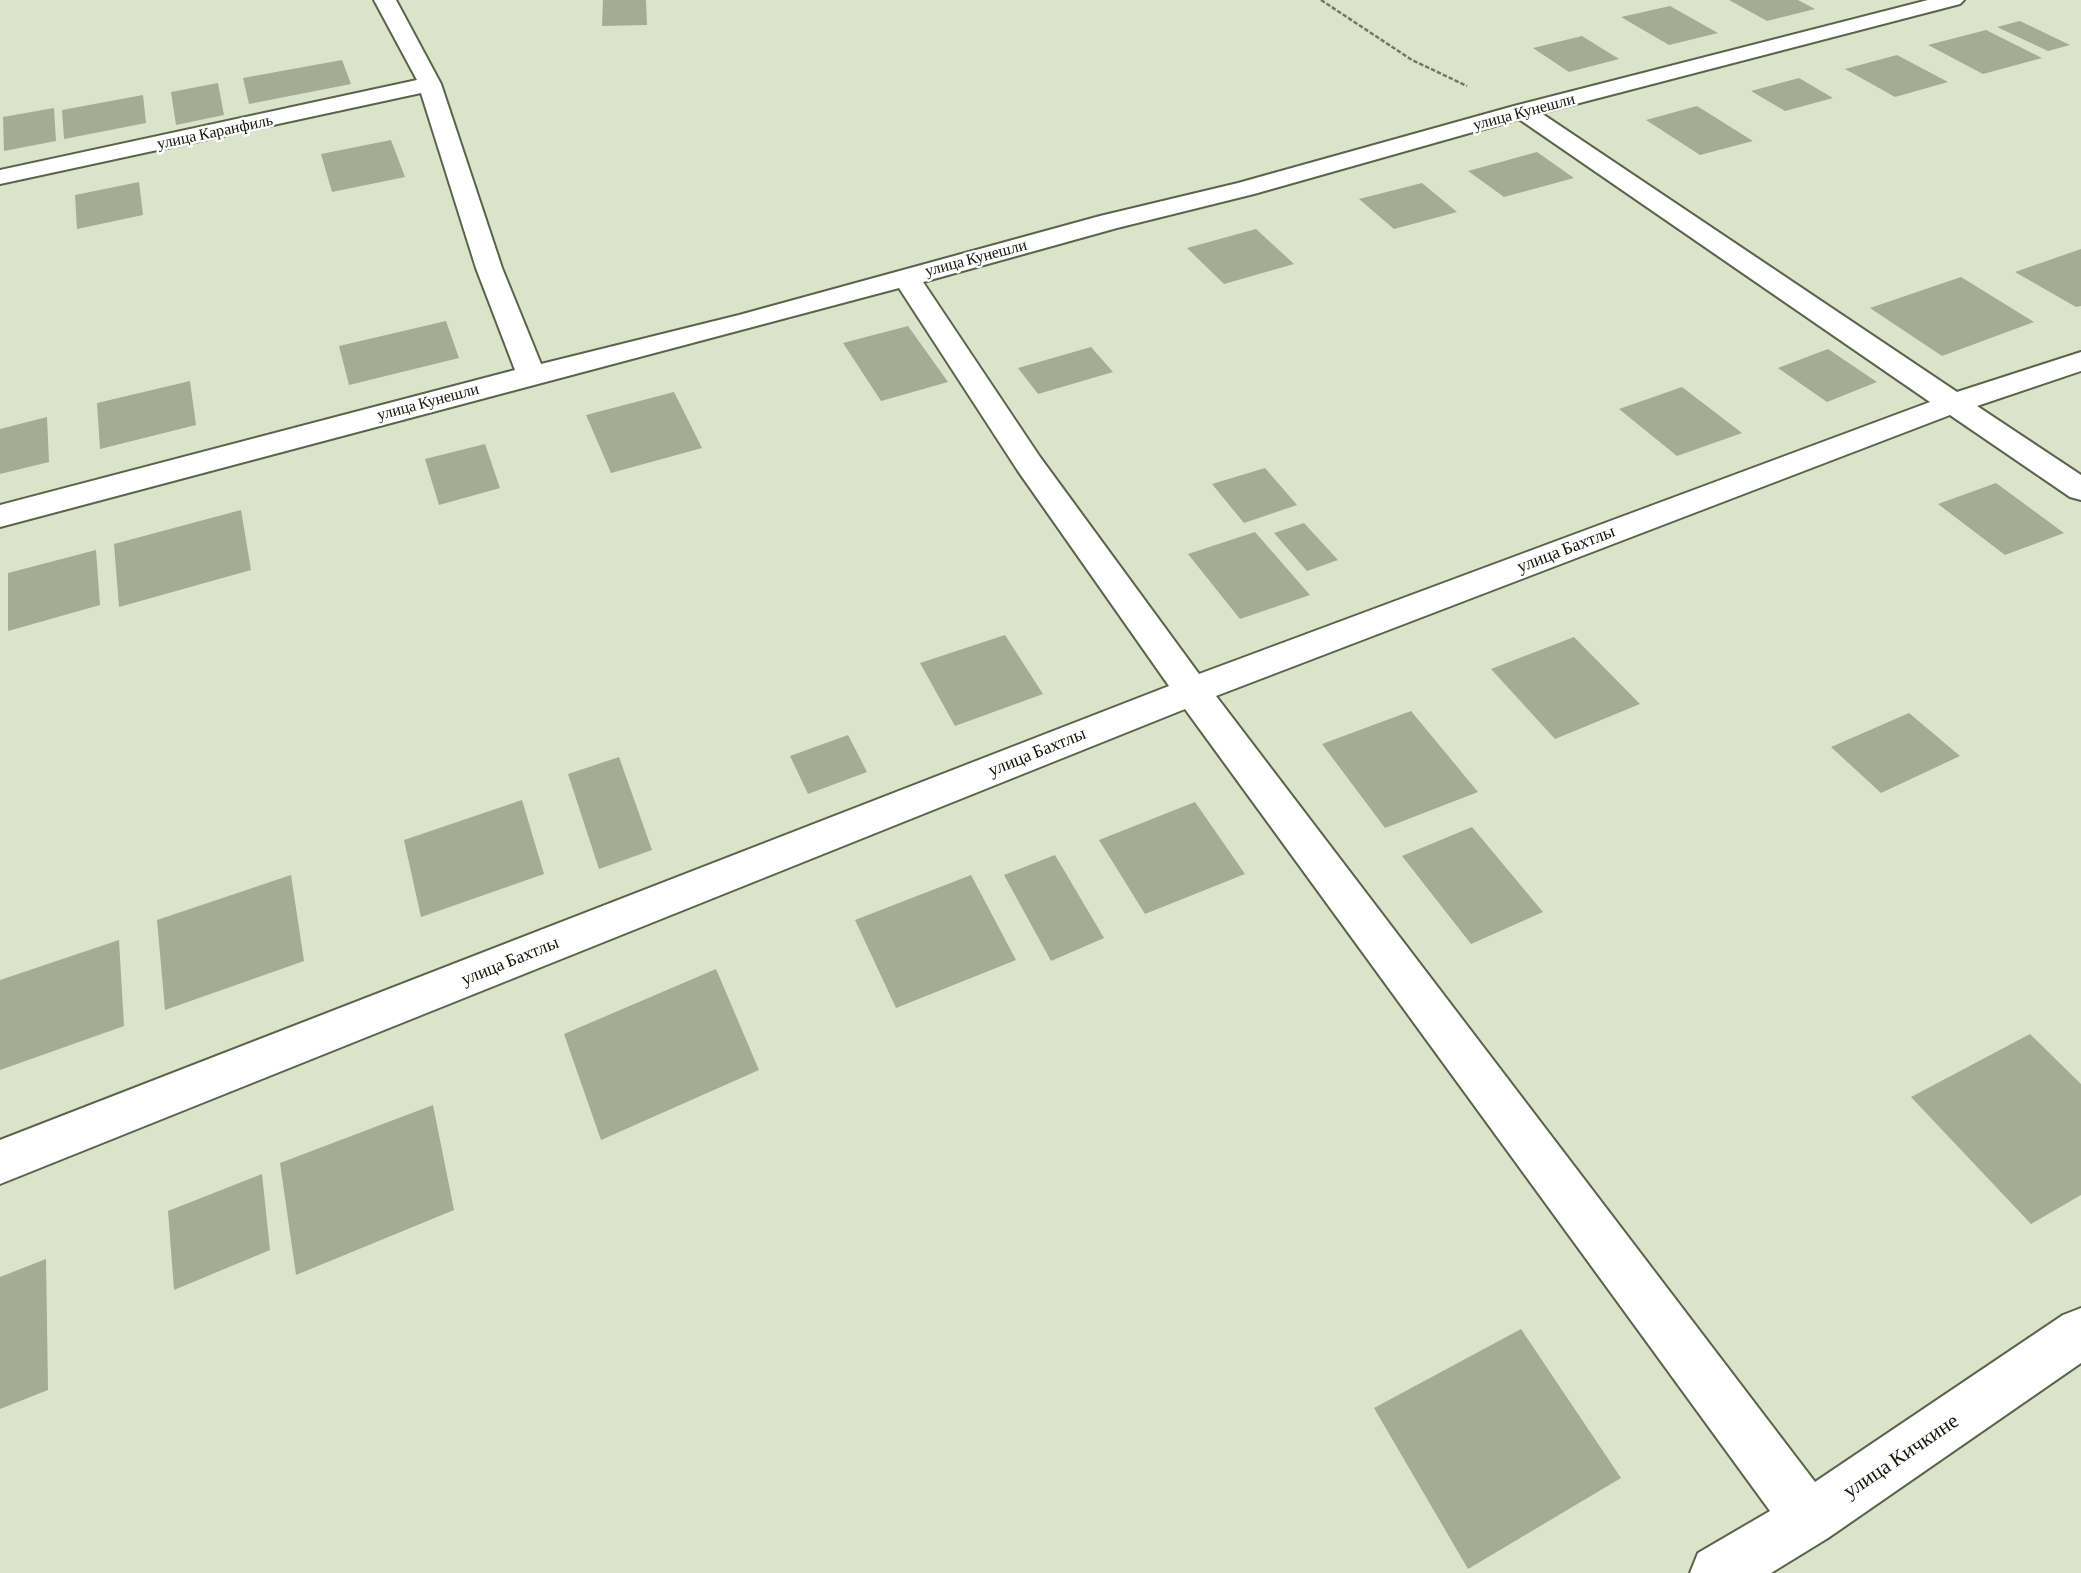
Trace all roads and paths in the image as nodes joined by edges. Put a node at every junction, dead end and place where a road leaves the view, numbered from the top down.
1 (385, 0) edge
2 (1321, 0) edge
3 (1953, 0) edge
4 (430, 84) junction
5 (1522, 111) junction
6 (0, 177) edge
7 (906, 277) junction
8 (2081, 361) edge
9 (531, 374) junction
10 (1955, 402) junction
11 (2081, 491) edge
12 (0, 516) edge
13 (1192, 691) junction
14 (0, 1162) edge
15 (2081, 1333) edge
16 (1810, 1519) junction
17 (1718, 1573) edge

1 - 4 street
2 - 5 path
3 - 5 street, улица Кунешли
4 - 6 street, улица Каранфиль
4 - 9 street
5 - 7 street, улица Кунешли
5 - 10 street
7 - 9 street, улица Кунешли
7 - 13 street
8 - 10 street, улица Бахтлы
9 - 12 street, улица Кунешли
10 - 11 street
10 - 13 street, улица Бахтлы
13 - 14 street, улица Бахтлы
13 - 16 street
15 - 16 street, улица Кичкине
16 - 17 street, улица Кичкине

